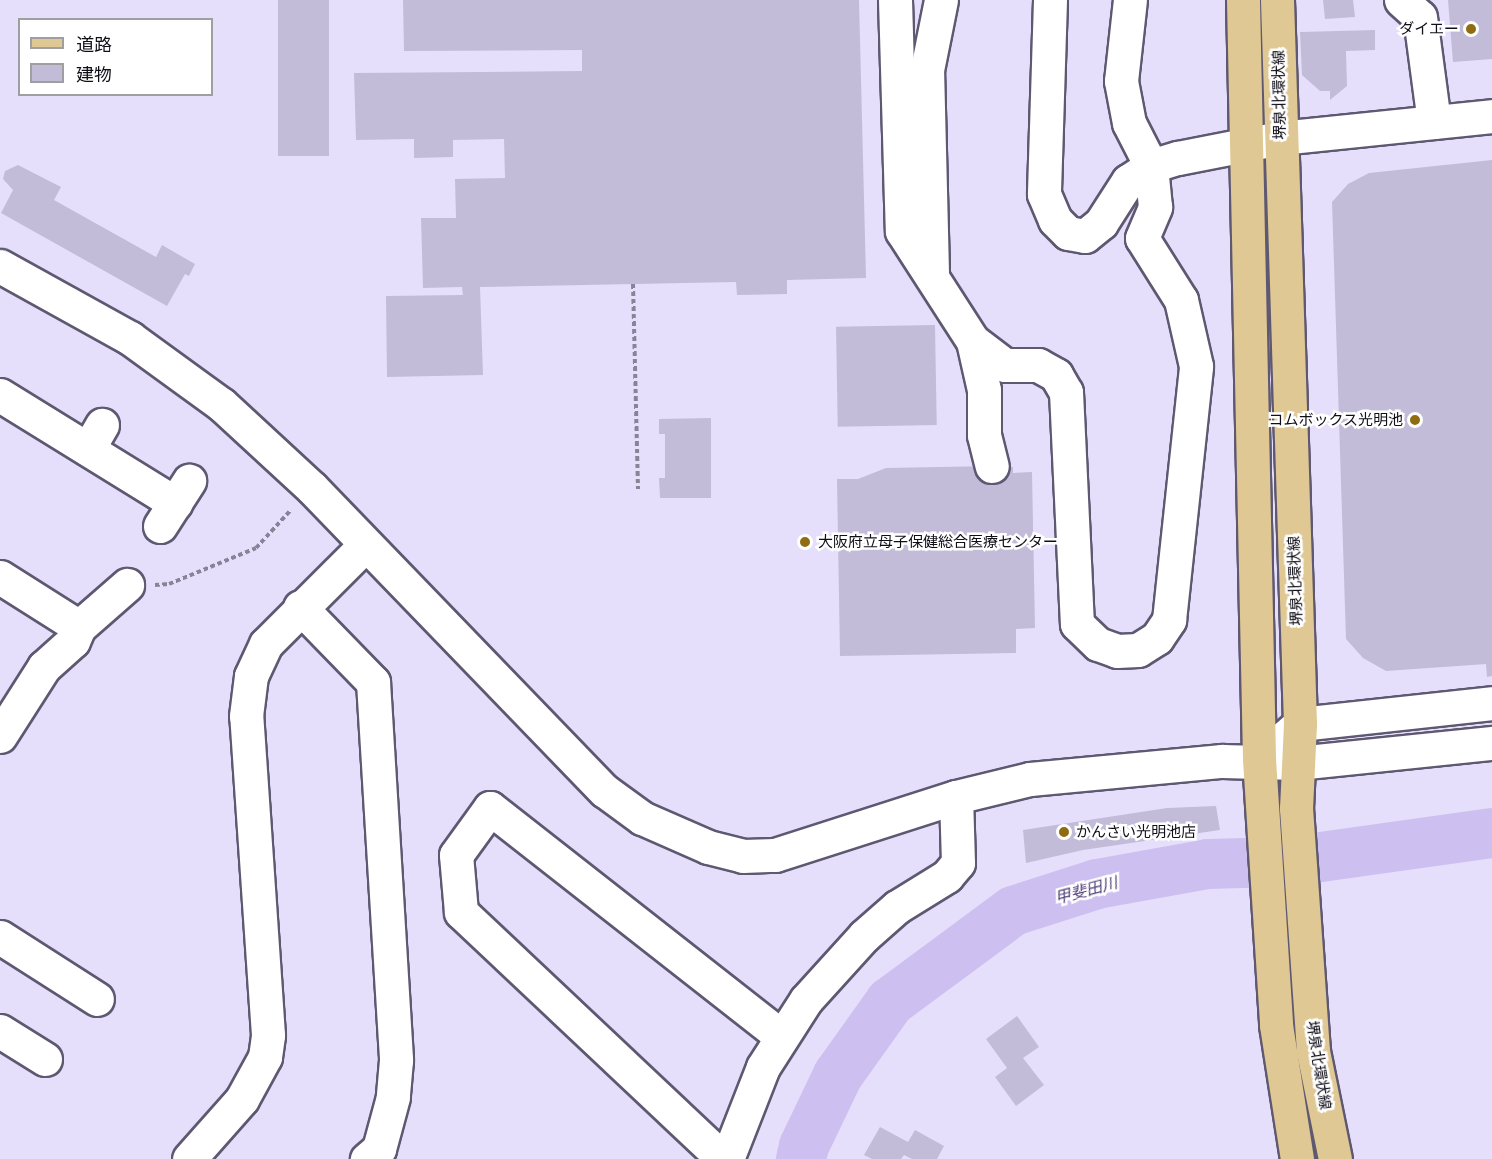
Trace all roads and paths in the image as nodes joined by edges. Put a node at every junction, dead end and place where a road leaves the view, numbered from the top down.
1 (895, 0) edge
2 (941, 0) edge
3 (1050, 0) edge
4 (1130, 0) edge
5 (1243, 0) edge
6 (1277, 0) edge
7 (1401, 0) edge
8 (1492, 116) edge
9 (1434, 122) junction
10 (1280, 138) junction
11 (1247, 144) junction
12 (1151, 166) junction
13 (0, 266) edge
14 (932, 272) junction
15 (633, 284) dead end
16 (973, 341) junction
17 (1005, 365) junction
18 (984, 390) junction
19 (0, 395) edge
20 (992, 466) dead end
21 (638, 489) dead end
22 (175, 503) dead end
23 (296, 505) dead end
24 (365, 545) junction
25 (0, 577) edge
26 (127, 585) joint
27 (300, 607) junction
28 (79, 627) junction
29 (1492, 703) edge
30 (1300, 724) junction
31 (0, 736) edge
32 (1492, 743) edge
33 (1259, 759) junction
34 (1297, 763) junction
35 (956, 797) junction
36 (0, 937) edge
37 (97, 999) dead end
38 (0, 1031) edge
39 (781, 1036) junction
40 (45, 1059) dead end
41 (383, 1156) edge
42 (189, 1159) edge
43 (725, 1159) edge
44 (1297, 1159) edge
45 (1335, 1159) edge

1 - 14 street
2 - 14 street
3 - 12 street
4 - 12 street
5 - 11 main road
6 - 10 main road, 堺泉北環状線
7 - 9 street
8 - 9 street
9 - 10 street
10 - 11 street
10 - 30 main road, 堺泉北環状線
11 - 12 street
11 - 33 main road
12 - 17 street
13 - 24 street
14 - 16 street
15 - 21 path
16 - 17 street
16 - 18 street
17 - 18 street
18 - 20 street
19 - 22 street
23 - 26 path
24 - 27 street
24 - 35 street
25 - 28 street
26 - 28 street
27 - 41 street
27 - 42 street
28 - 31 street
29 - 30 street
30 - 33 street
30 - 34 main road, 堺泉北環状線
32 - 34 street
33 - 34 street
33 - 35 street
33 - 44 main road
34 - 45 main road, 堺泉北環状線
35 - 39 street
36 - 37 street
38 - 40 street
39 - 43 street
39 - 43 street

